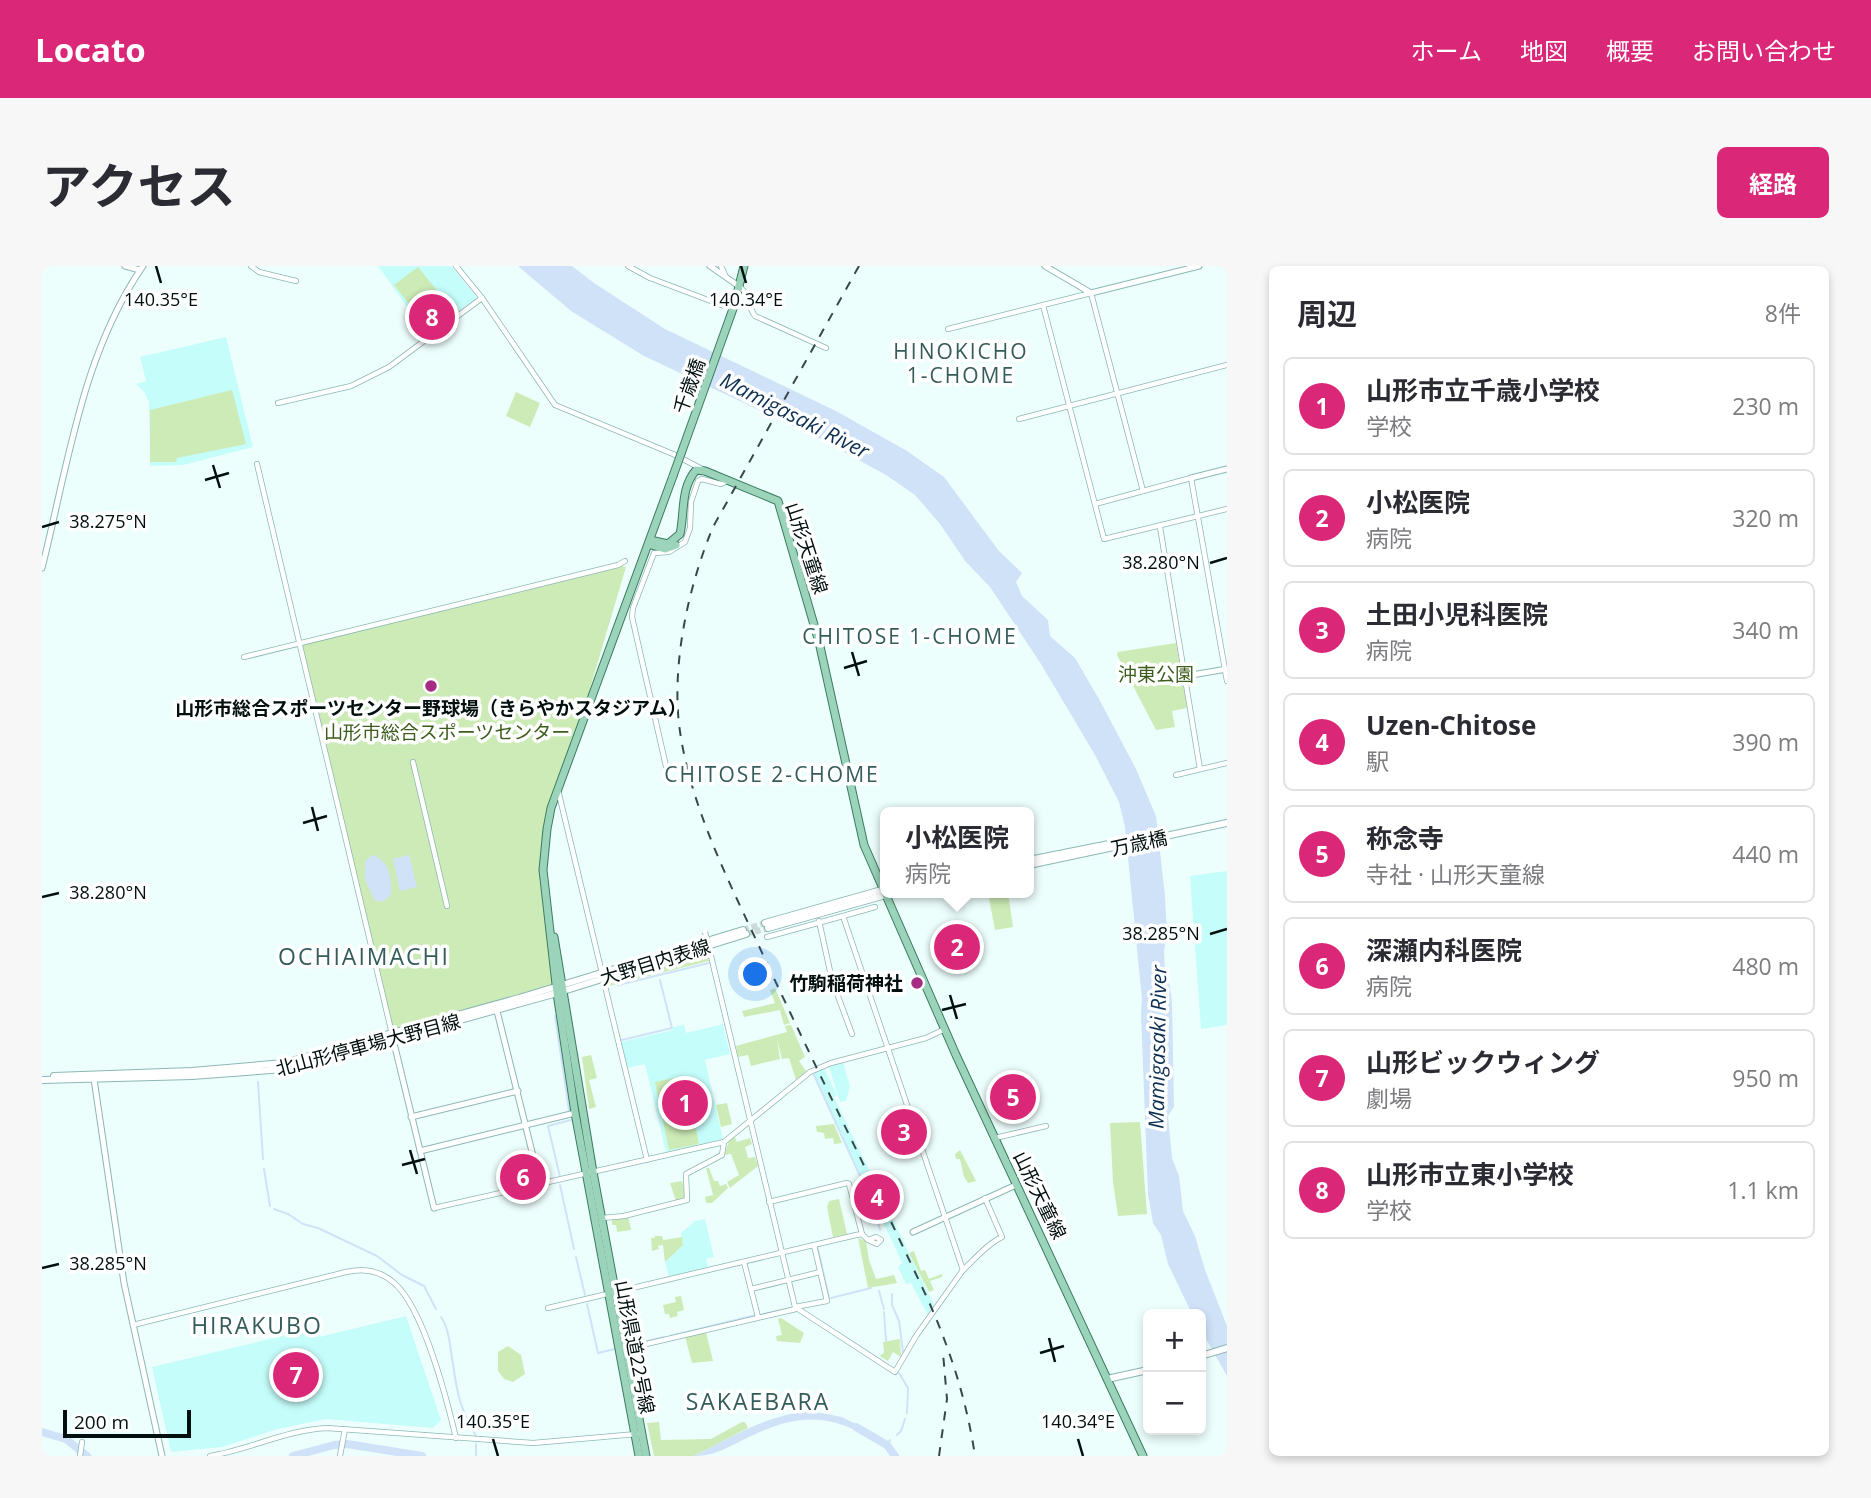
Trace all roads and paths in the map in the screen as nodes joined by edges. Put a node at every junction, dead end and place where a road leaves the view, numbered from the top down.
1 (125, 266) edge
2 (251, 266) edge
3 (456, 266) edge
4 (628, 266) edge
5 (710, 266) edge
6 (721, 266) edge
7 (744, 266) edge
8 (1045, 266) edge
9 (1199, 266) edge
10 (142, 268) edge
11 (726, 279) junction
12 (296, 281) dead end
13 (740, 288) junction
14 (1091, 293) junction
15 (482, 298) junction
16 (1043, 305) junction
17 (724, 306) dead end
18 (948, 329) dead end
19 (826, 348) dead end
20 (1227, 365) edge
21 (1117, 394) junction
22 (278, 403) dead end
23 (1069, 406) junction
24 (1019, 419) dead end
25 (257, 464) dead end
26 (1227, 469) edge
27 (705, 471) junction
28 (1191, 478) junction
29 (727, 481) junction
30 (1143, 491) junction
31 (1094, 504) junction
32 (1227, 509) edge
33 (1198, 517) junction
34 (1160, 527) junction
35 (649, 542) junction
36 (625, 561) dead end
37 (42, 568) edge
38 (299, 642) junction
39 (244, 657) dead end
40 (1226, 669) edge
41 (1186, 676) junction
42 (1227, 681) edge
43 (413, 762) dead end
44 (1227, 763) edge
45 (1200, 769) junction
46 (668, 775) dead end
47 (1175, 775) dead end
48 (558, 790) junction
49 (1227, 821) edge
50 (1034, 861) edge
51 (880, 881) edge
52 (880, 892) edge
53 (887, 898) edge
54 (447, 906) dead end
55 (875, 906) dead end
56 (843, 916) junction
57 (819, 921) junction
58 (766, 926) tunnel mouth
59 (705, 932) dead end
60 (744, 932) tunnel mouth
61 (767, 937) tunnel mouth
62 (602, 975) junction
63 (560, 989) junction
64 (497, 1011) junction
65 (946, 1029) junction
66 (852, 1034) dead end
67 (393, 1036) junction
68 (888, 1047) junction
69 (42, 1078) edge
70 (94, 1079) junction
71 (518, 1091) junction
72 (575, 1113) junction
73 (411, 1117) junction
74 (750, 1121) junction
75 (527, 1125) junction
76 (1046, 1126) dead end
77 (995, 1138) junction
78 (724, 1142) junction
79 (419, 1150) junction
80 (647, 1160) junction
81 (590, 1173) junction
82 (540, 1184) junction
83 (1016, 1185) junction
84 (985, 1198) junction
85 (769, 1202) junction
86 (433, 1208) joint
87 (945, 1217) junction
88 (602, 1218) junction
89 (913, 1232) dead end
90 (862, 1234) junction
91 (868, 1240) dead end
92 (814, 1245) junction
93 (781, 1253) junction
94 (744, 1262) junction
95 (963, 1270) junction
96 (820, 1272) junction
97 (788, 1280) junction
98 (751, 1289) junction
99 (612, 1293) junction
100 (548, 1308) dead end
101 (796, 1308) junction
102 (758, 1317) junction
103 (132, 1325) junction
104 (1227, 1348) edge
105 (625, 1349) junction
106 (1206, 1354) edge
107 (1143, 1371) edge
108 (1107, 1379) junction
109 (345, 1429) junction
110 (638, 1433) junction
111 (456, 1438) junction
112 (82, 1443) dead end
113 (642, 1454) edge
114 (80, 1456) edge
115 (162, 1456) edge
116 (210, 1456) edge
117 (340, 1456) edge
118 (1143, 1456) edge

1 - 10 street
2 - 12 street
3 - 15 street
4 - 17 street
5 - 11 street
6 - 11 street
7 - 13 main road
8 - 14 street
9 - 14 street
10 - 37 street
11 - 13 street
13 - 19 street
13 - 35 main road, 千歳橋, bridge
14 - 16 street
14 - 21 street
15 - 22 street
15 - 27 street
16 - 18 street
16 - 23 street
20 - 21 street
21 - 23 street
21 - 30 street
23 - 24 street
23 - 31 street
25 - 38 street
26 - 28 street
27 - 29 main road, 山形天童線
27 - 35 main road
28 - 30 street
28 - 33 street
29 - 46 street
29 - 51 main road, 山形天童線
30 - 31 street
31 - 34 street
32 - 33 street
33 - 34 street
33 - 40 street
34 - 41 street
35 - 48 main road
36 - 38 street
38 - 39 street
38 - 67 street
40 - 41 street
40 - 42 street
41 - 45 street
43 - 54 street
44 - 45 street
45 - 47 street
48 - 62 street
48 - 63 main road
49 - 50 main road, 万歳橋
52 - 58 main road
53 - 65 main road, 山形天童線
55 - 56 street
56 - 57 street
56 - 68 street
57 - 61 street
57 - 66 street
59 - 74 street, bridge
60 - 62 main road, 大野目内表線
62 - 63 main road, 大野目内表線
62 - 80 street
63 - 64 main road, 北山形停車場大野目線
63 - 67 main road, 北山形停車場大野目線
63 - 72 main road
63 - 81 main road
64 - 67 main road, 北山形停車場大野目線
64 - 71 street
65 - 68 street
65 - 77 main road, 山形天童線
67 - 69 main road, 北山形停車場大野目線
67 - 70 main road, 北山形停車場大野目線
67 - 73 street
68 - 74 street
68 - 87 street
69 - 70 main road, 北山形停車場大野目線
70 - 103 street
71 - 73 street
71 - 75 street
72 - 75 street
72 - 81 main road
73 - 79 street
74 - 78 street
74 - 85 street
75 - 79 street
75 - 82 street
76 - 77 street
77 - 83 main road, 山形天童線
78 - 80 street
78 - 88 street
79 - 86 street
80 - 81 street
81 - 82 street
81 - 88 main road
81 - 99 main road, 山形県道22号線
82 - 86 street
83 - 84 street
83 - 108 main road, 山形天童線
84 - 87 street
84 - 95 street
85 - 90 street
85 - 93 street
87 - 89 street
87 - 95 street
88 - 99 main road
90 - 91 street
90 - 92 street
92 - 93 street
92 - 96 street
93 - 94 street
93 - 97 street
94 - 98 street
94 - 99 street
95 - 101 street
96 - 97 street
96 - 101 street
97 - 98 street
97 - 101 street
98 - 102 street
99 - 100 street
99 - 105 main road
99 - 110 main road, 山形県道22号線
101 - 102 street
102 - 105 street
103 - 111 street
103 - 115 street
104 - 106 main road
105 - 110 main road
107 - 108 main road
108 - 118 main road, 山形天童線
109 - 111 street
109 - 116 street
109 - 117 street
110 - 111 street
110 - 113 main road, 山形県道22号線
112 - 114 street

